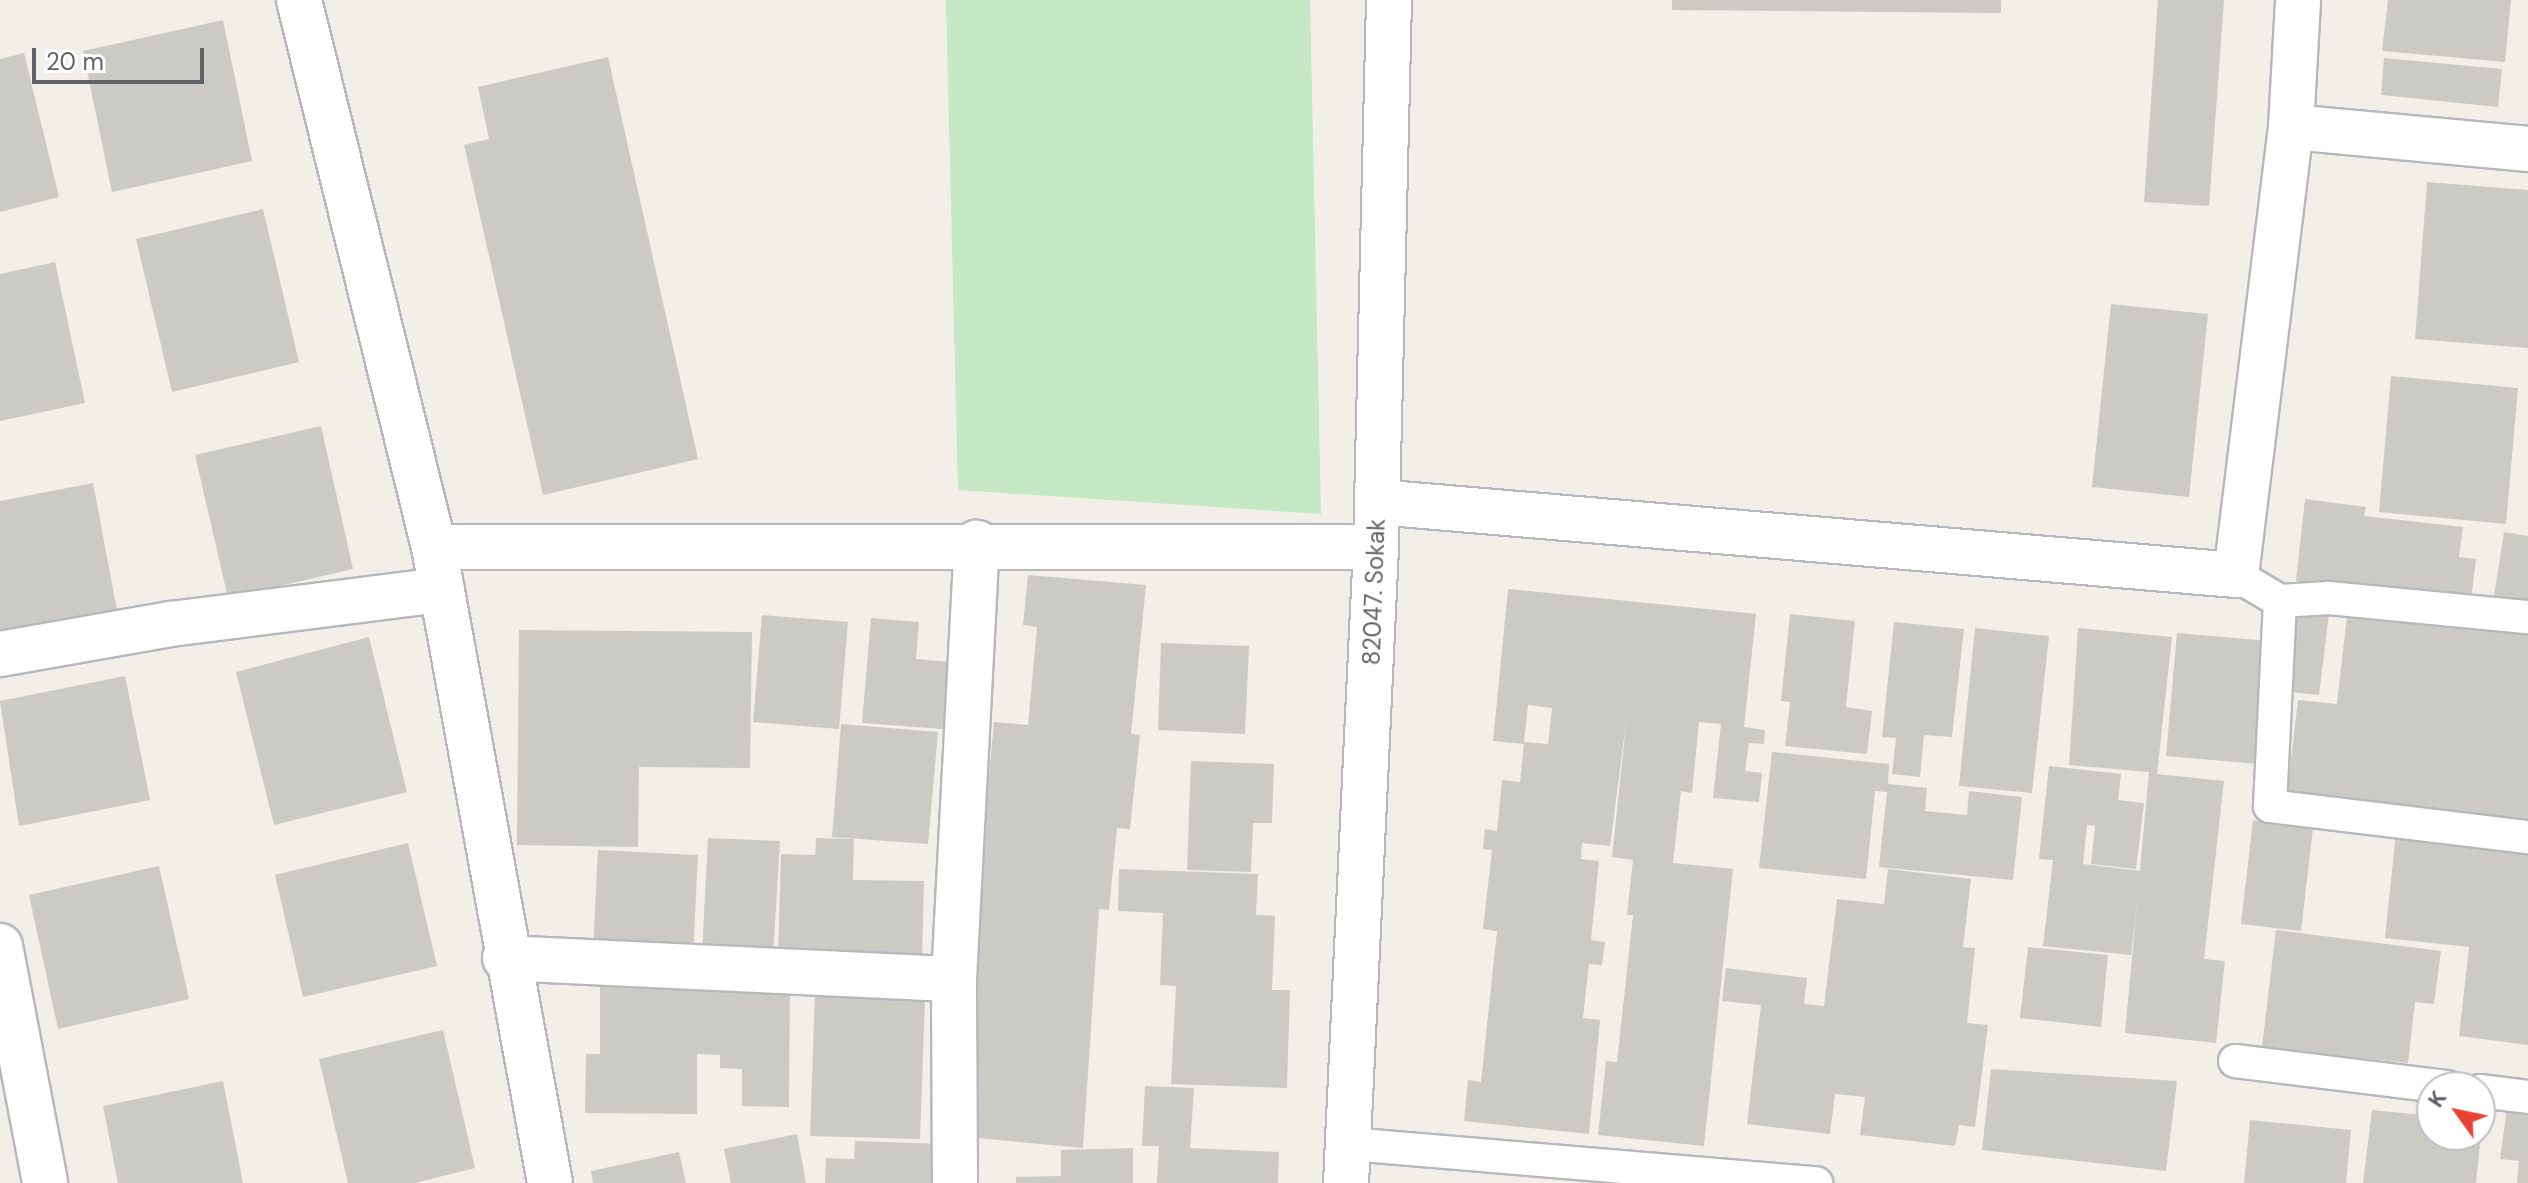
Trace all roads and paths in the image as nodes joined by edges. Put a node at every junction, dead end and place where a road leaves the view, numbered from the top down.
1 (299, 0) edge
2 (1389, 0) edge
3 (2298, 0) edge
4 (2291, 127) junction
5 (2528, 149) edge
6 (1377, 502) junction
7 (977, 543) junction
8 (434, 547) junction
9 (1376, 547) junction
10 (2236, 575) junction
11 (442, 590) junction
12 (2280, 601) junction
13 (2528, 617) edge
14 (0, 654) edge
15 (2528, 837) edge
16 (0, 946) edge
17 (505, 958) junction
18 (954, 979) junction
19 (2235, 1061) dead end
20 (2416, 1083) edge
21 (2496, 1093) edge
22 (2528, 1097) edge
23 (1348, 1163) edge
24 (45, 1183) edge
25 (550, 1183) edge
26 (955, 1183) edge
27 (1816, 1183) edge

1 - 8 street
2 - 6 street, 82047. Sokak
3 - 4 street
4 - 5 street
4 - 10 street
6 - 9 street, 82047. Sokak
6 - 10 street
7 - 8 street
7 - 9 street
7 - 18 street
8 - 11 street
9 - 23 street, 82047. Sokak
10 - 12 lane
11 - 14 street
11 - 17 street
12 - 13 lane
12 - 15 lane
16 - 24 street
17 - 18 street
17 - 25 street
18 - 26 street
19 - 20 lane
21 - 22 lane
23 - 27 lane

